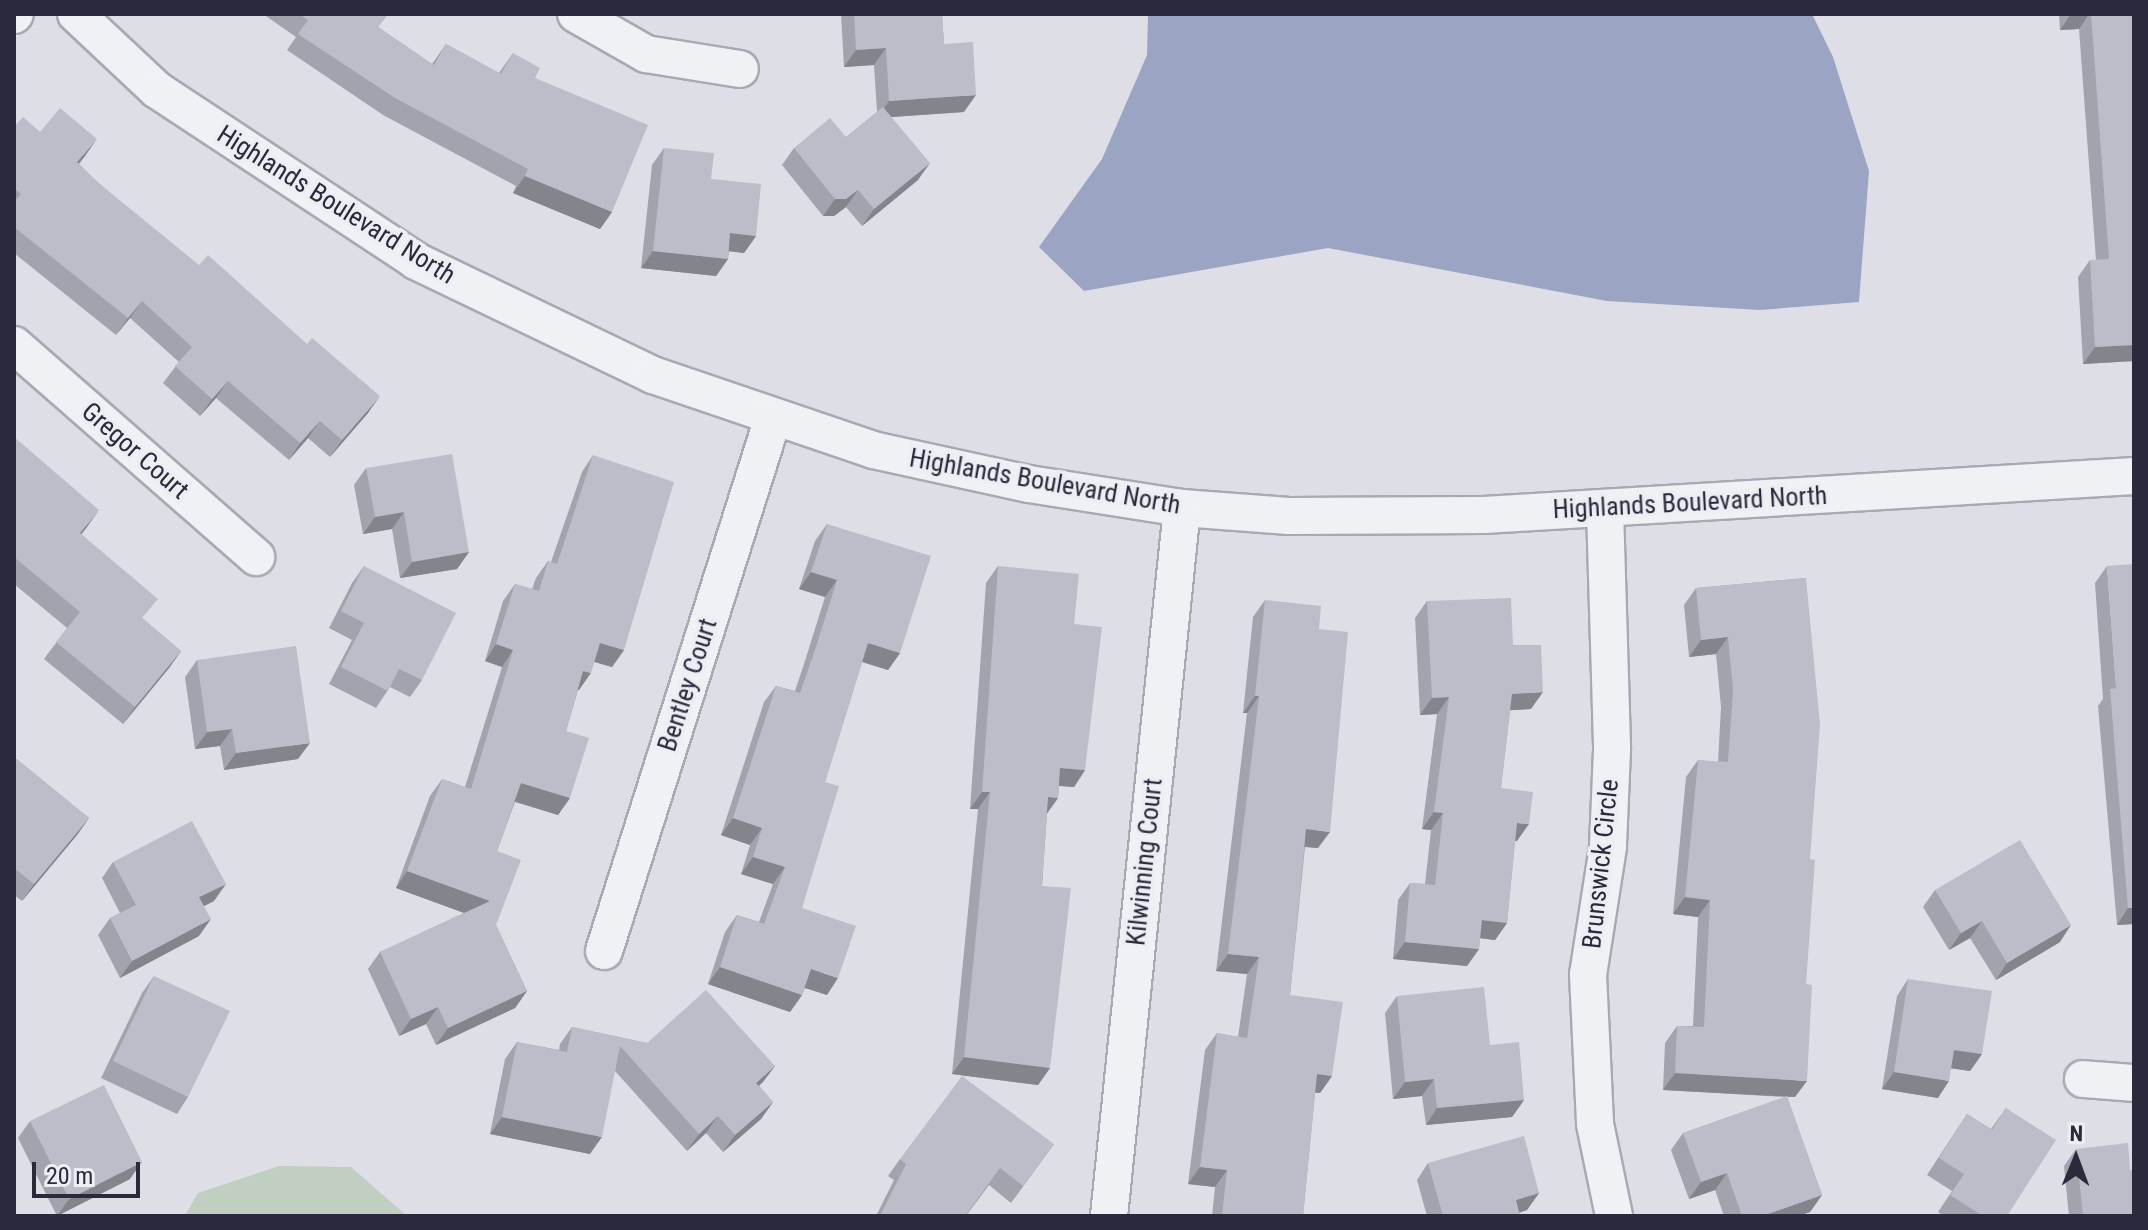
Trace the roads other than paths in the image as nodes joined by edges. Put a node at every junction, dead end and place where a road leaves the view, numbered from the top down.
1 (76, 14) edge
2 (576, 14) edge
3 (740, 69) dead end
4 (14, 345) edge
5 (773, 418) junction
6 (2134, 476) edge
7 (1182, 508) junction
8 (1605, 509) junction
9 (256, 557) dead end
10 (604, 951) dead end
11 (2083, 1079) dead end
12 (2134, 1083) edge
13 (1109, 1216) edge
14 (1614, 1216) edge

1 - 5 street, Highlands Boulevard North
2 - 3 street
4 - 9 street, Gregor Court
5 - 7 street, Highlands Boulevard North
5 - 10 street, Bentley Court
6 - 8 street, Highlands Boulevard North
7 - 8 street, Highlands Boulevard North
7 - 13 street, Kilwinning Court
8 - 14 street, Brunswick Circle
11 - 12 street

